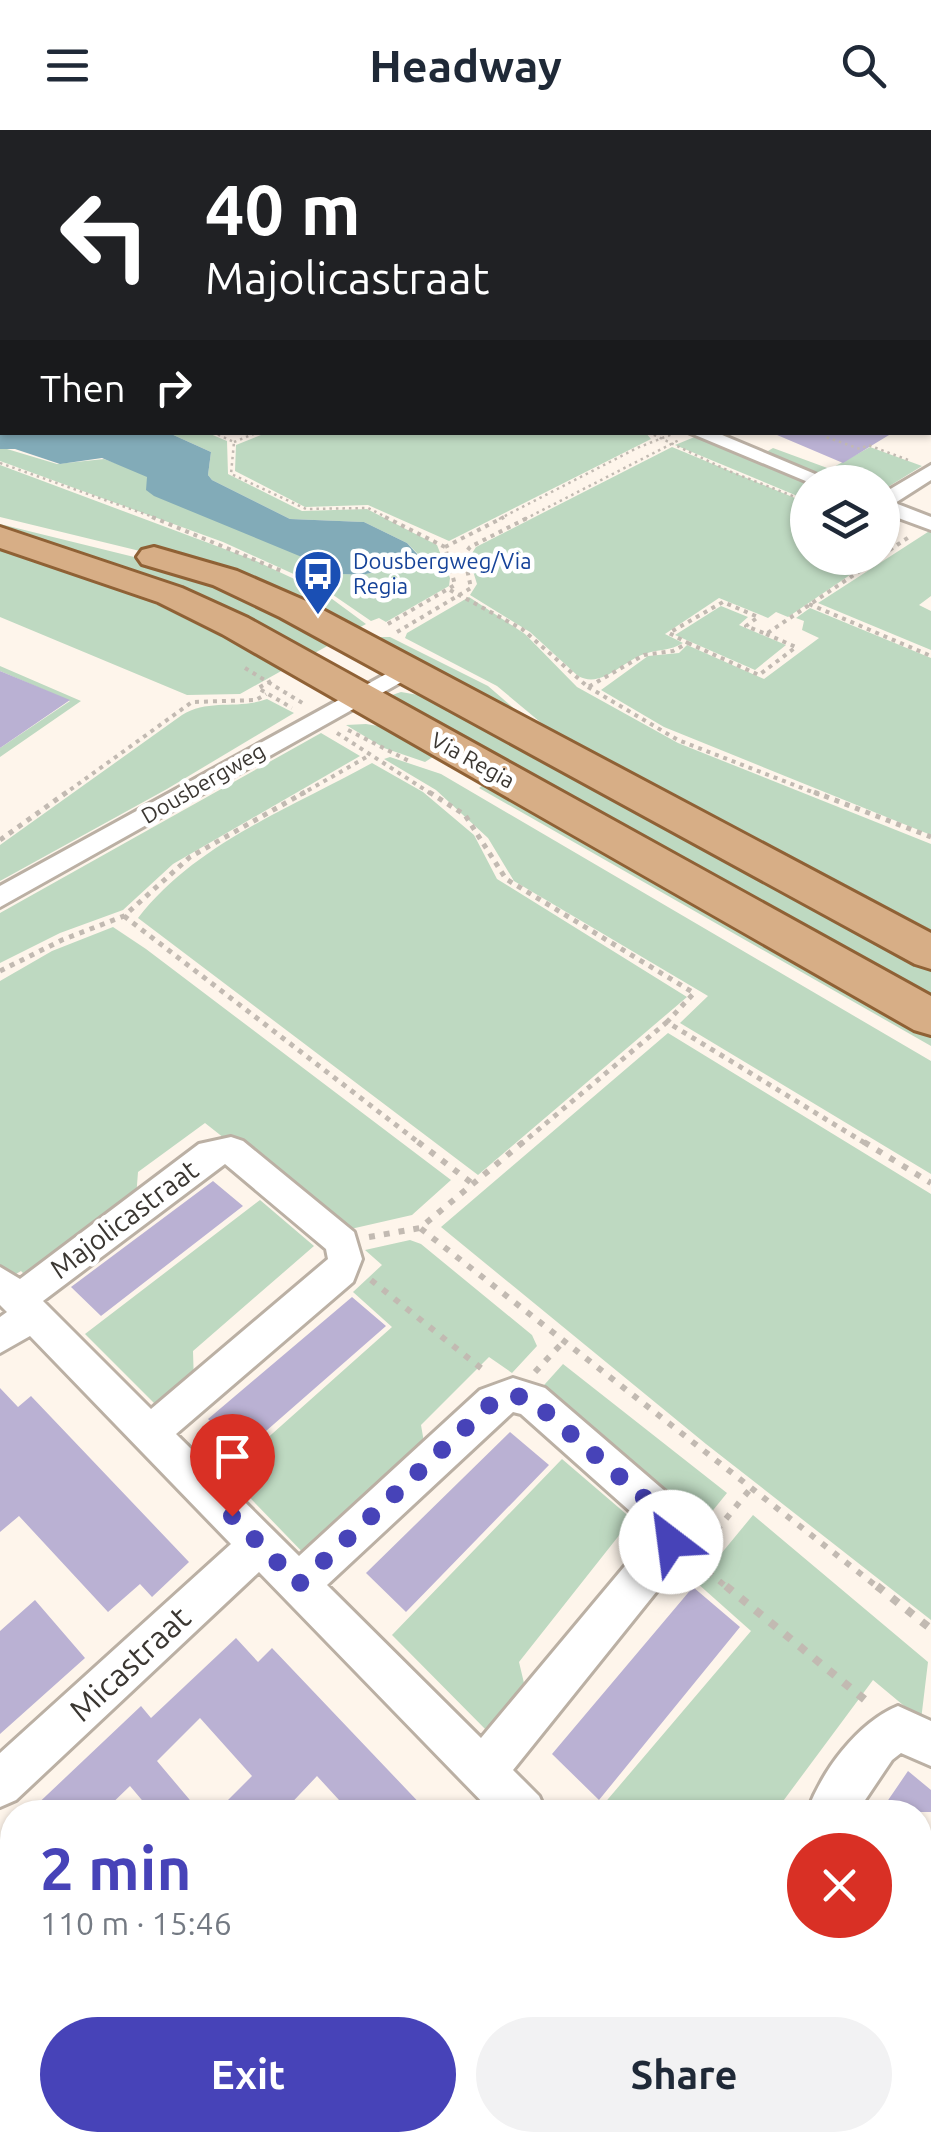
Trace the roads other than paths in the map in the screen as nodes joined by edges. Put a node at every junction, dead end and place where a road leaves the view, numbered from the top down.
1 (702, 435) edge
2 (923, 467) edge
3 (790, 469) edge
4 (900, 488) edge
5 (900, 511) edge
6 (0, 520) edge
7 (931, 524) edge
8 (0, 538) edge
9 (397, 651) junction
10 (341, 705) junction
11 (0, 898) edge
12 (931, 953) edge
13 (931, 1018) edge
14 (12, 1308) edge
15 (150, 1433) junction
16 (259, 1544) junction
17 (299, 1584) junction
18 (915, 1736) edge
19 (483, 1771) junction
20 (0, 1784) edge
21 (512, 1800) edge
22 (838, 1800) edge

1 - 3 street
2 - 4 street
5 - 7 street
6 - 9 main road, Via Regia
8 - 10 main road, Via Regia
9 - 10 street, Dousbergweg
9 - 12 main road, Via Regia
10 - 11 street, Dousbergweg
10 - 13 main road, Via Regia
14 - 15 street, Majolicastraat
14 - 15 street, Majolicastraat
15 - 16 street, Majolicastraat
16 - 17 street, Majolicastraat
16 - 20 street, Micastraat
17 - 19 street, Majolicastraat
17 - 19 street
18 - 22 street
19 - 21 street, Majolicastraat

